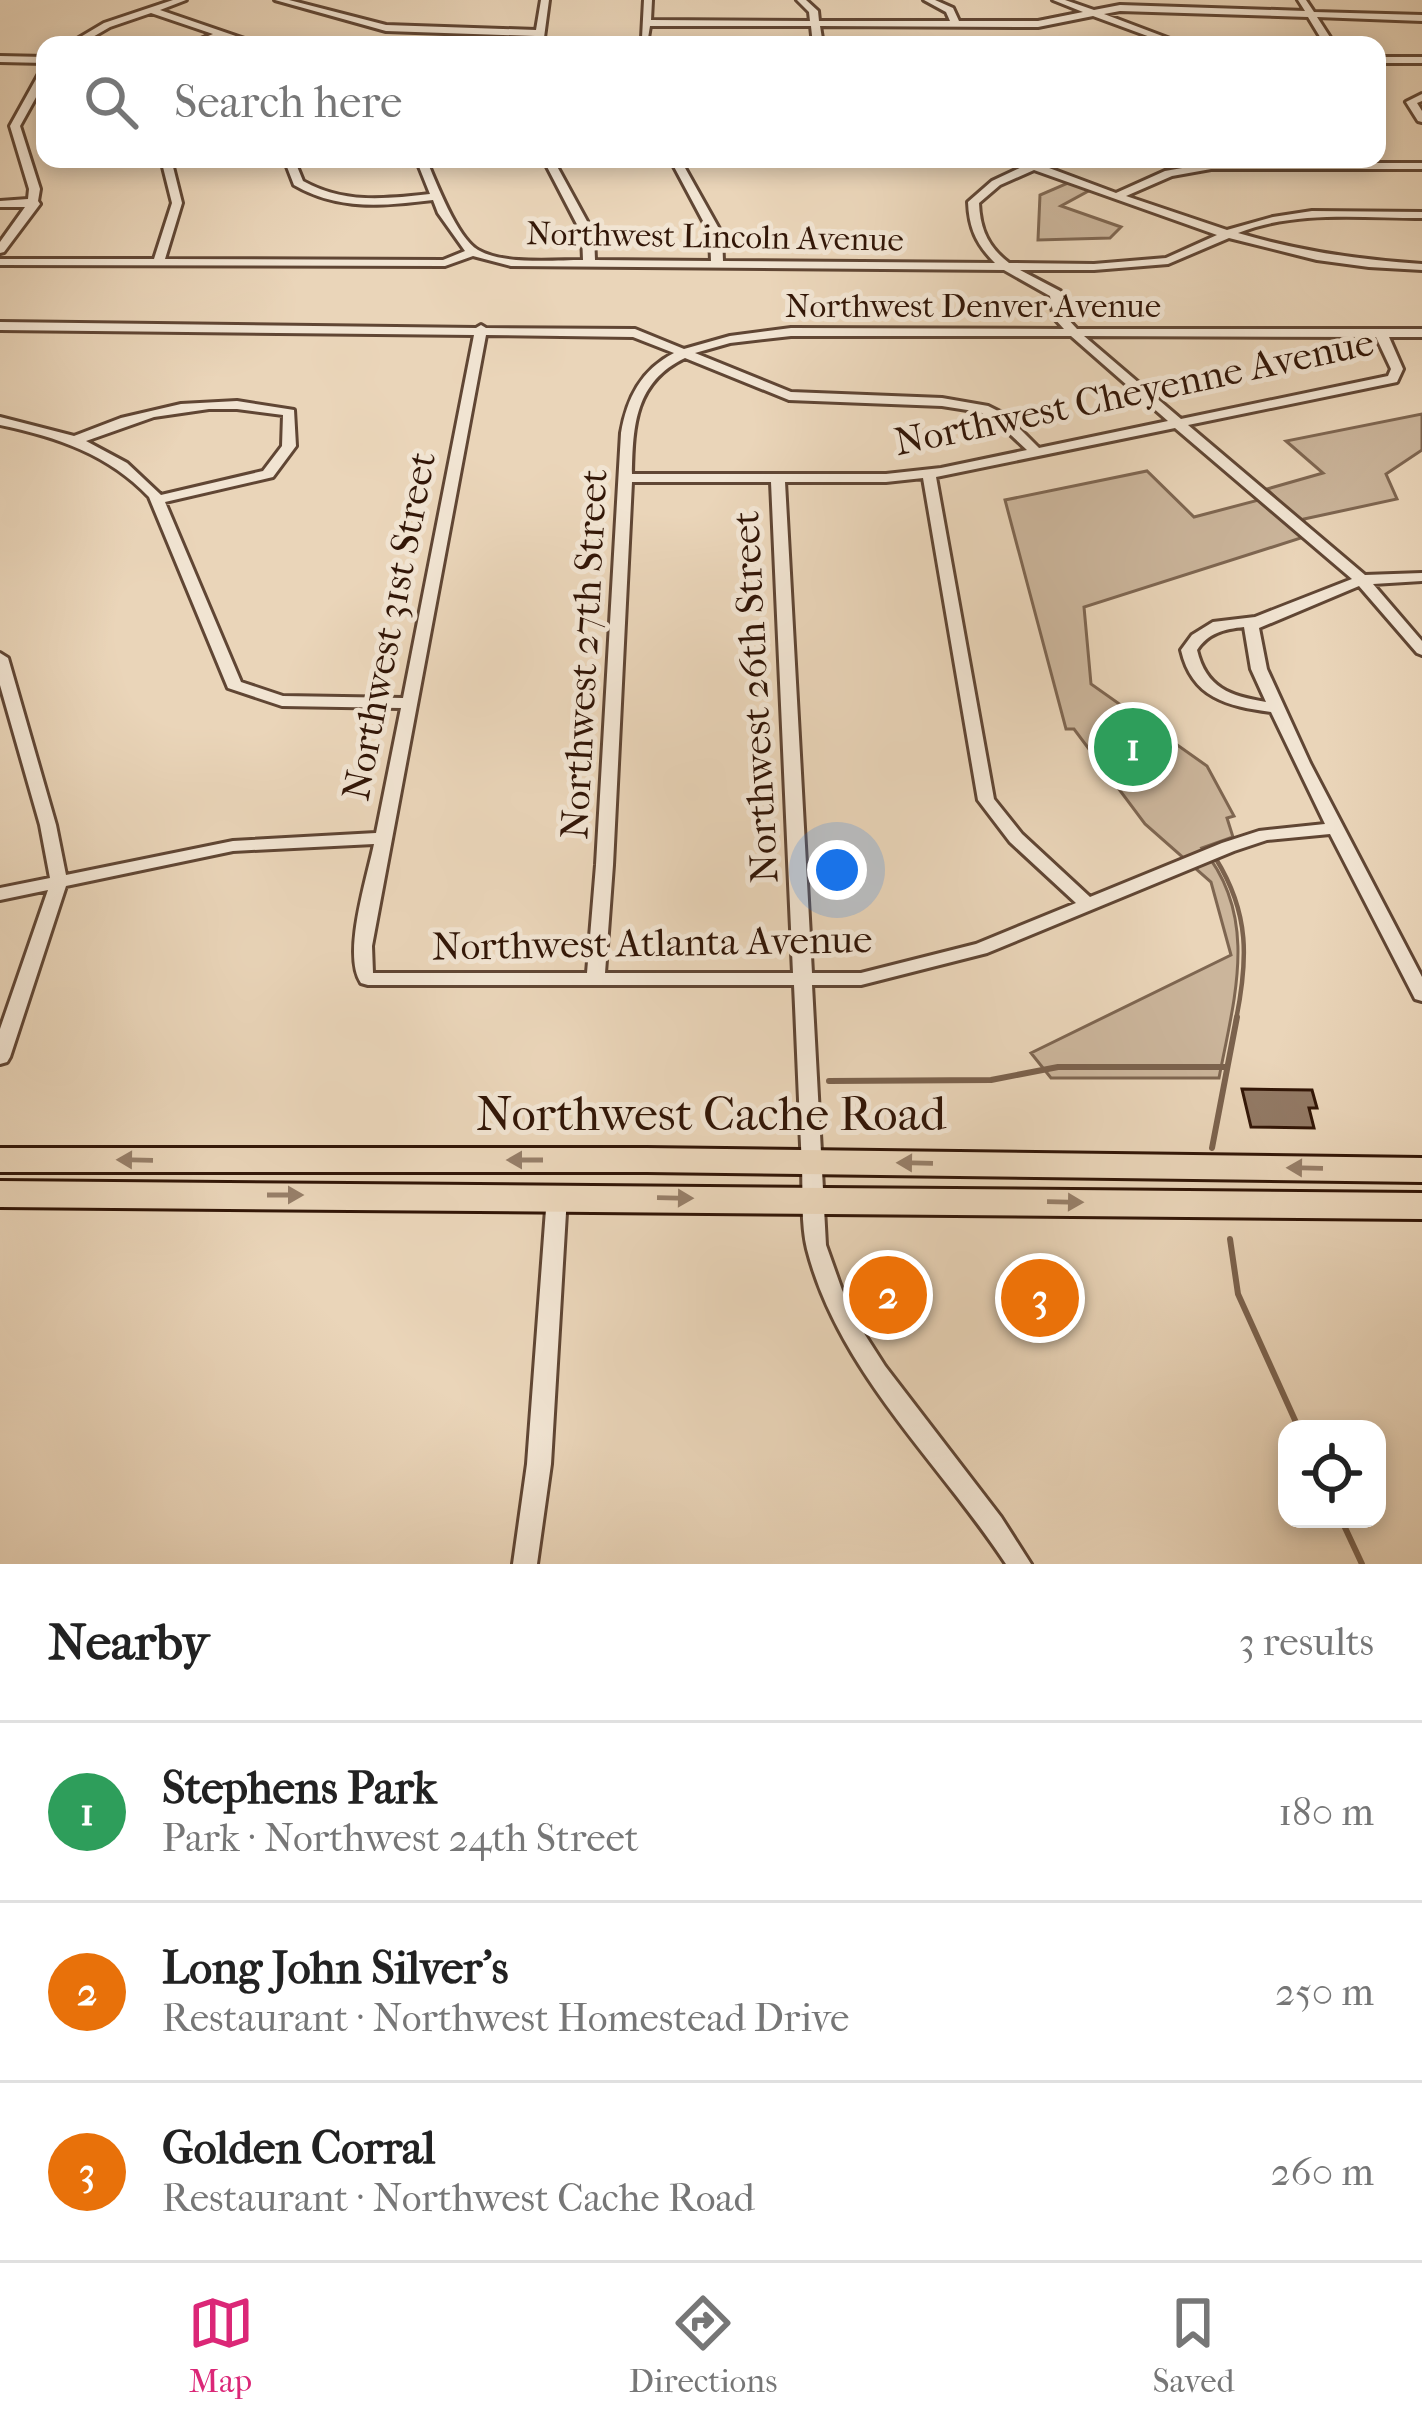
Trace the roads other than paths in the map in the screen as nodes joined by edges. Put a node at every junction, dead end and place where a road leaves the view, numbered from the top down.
1 (182, 0) edge
2 (279, 0) edge
3 (545, 0) edge
4 (648, 0) edge
5 (800, 0) edge
6 (928, 0) edge
7 (1057, 0) edge
8 (1302, 0) edge
9 (149, 10) junction
10 (1091, 13) junction
11 (1310, 14) junction
12 (1422, 18) edge
13 (646, 23) junction
14 (815, 24) junction
15 (956, 24) junction
16 (221, 34) junction
17 (88, 36) edge
18 (216, 36) edge
19 (227, 36) edge
20 (497, 36) edge
21 (539, 36) edge
22 (645, 36) dead end
23 (817, 36) edge
24 (1156, 36) edge
25 (1324, 36) edge
26 (0, 59) edge
27 (36, 60) edge
28 (1386, 60) edge
29 (1422, 60) edge
30 (36, 88) edge
31 (1422, 97) edge
32 (23, 111) junction
33 (36, 111) edge
34 (1419, 116) edge
35 (1386, 164) edge
36 (1422, 166) edge
37 (168, 168) edge
38 (292, 168) edge
39 (426, 168) edge
40 (553, 168) edge
41 (680, 168) edge
42 (1013, 168) edge
43 (1041, 168) edge
44 (1192, 168) edge
45 (437, 196) junction
46 (1117, 196) junction
47 (0, 204) edge
48 (34, 204) junction
49 (1422, 215) edge
50 (1228, 234) junction
51 (0, 250) edge
52 (472, 252) junction
53 (0, 262) edge
54 (158, 263) junction
55 (589, 264) junction
56 (717, 266) junction
57 (1007, 266) junction
58 (1422, 267) edge
59 (0, 326) edge
60 (481, 329) junction
61 (1073, 332) junction
62 (1381, 333) junction
63 (1422, 333) edge
64 (686, 354) junction
65 (0, 421) edge
66 (1178, 424) junction
67 (77, 440) junction
68 (1037, 453) junction
69 (929, 474) junction
70 (626, 478) junction
71 (778, 480) junction
72 (157, 500) junction
73 (1422, 577) edge
74 (1362, 580) junction
75 (1258, 620) junction
76 (1422, 650) edge
77 (0, 658) edge
78 (411, 703) junction
79 (1276, 708) junction
80 (8, 710) edge
81 (1337, 827) junction
82 (385, 838) junction
83 (59, 882) junction
84 (0, 894) edge
85 (1087, 904) junction
86 (375, 979) joint
87 (802, 979) junction
88 (595, 981) junction
89 (1422, 995) edge
90 (0, 1057) edge
91 (0, 1160) edge
92 (400, 1160) junction
93 (812, 1162) junction
94 (1422, 1170) edge
95 (0, 1194) edge
96 (396, 1196) junction
97 (557, 1196) junction
98 (814, 1199) junction
99 (1422, 1206) edge
100 (525, 1564) edge
101 (1019, 1564) edge

1 - 9 street
2 - 20 street
3 - 21 street
4 - 13 street
5 - 14 street
6 - 15 street
7 - 10 street
8 - 11 street
9 - 16 street
9 - 17 street
10 - 11 street
10 - 15 street
10 - 24 street
11 - 12 street
11 - 25 street
13 - 14 street
13 - 22 street
14 - 15 street
14 - 23 street
16 - 18 street
16 - 19 street
26 - 27 street
28 - 29 street
30 - 32 street
31 - 34 street
32 - 33 street
32 - 48 street
35 - 36 street
37 - 54 street
38 - 45 street
39 - 45 street
40 - 55 street
41 - 56 street
42 - 57 street
43 - 46 street
44 - 46 street
45 - 52 street
46 - 50 street
47 - 48 street
48 - 51 street
49 - 50 street, Northwest Lincoln Avenue
50 - 57 street, Northwest Lincoln Avenue
50 - 58 street
52 - 54 street, Northwest Lincoln Avenue
52 - 55 street, Northwest Lincoln Avenue
53 - 54 street, Northwest Lincoln Avenue
55 - 56 street, Northwest Lincoln Avenue
56 - 57 street, Northwest Lincoln Avenue
57 - 61 street
59 - 60 street
60 - 64 street
60 - 78 street, Northwest 31st Street
61 - 62 street, Northwest Denver Avenue
61 - 64 street, Northwest Denver Avenue
61 - 66 street
62 - 63 street, Northwest Denver Avenue
62 - 66 street, Northwest Cheyenne Avenue
64 - 68 street
64 - 70 street, Northwest 27th Street
65 - 67 street
66 - 68 street, Northwest Cheyenne Avenue
66 - 74 street
67 - 72 street
67 - 72 street
68 - 69 street, Northwest Cheyenne Avenue
69 - 71 street, Northwest Cheyenne Avenue
69 - 85 street
70 - 71 street, Northwest Cheyenne Avenue
70 - 88 street, Northwest 27th Street
71 - 87 street, Northwest 26th Street
72 - 78 street
73 - 74 street
74 - 75 street
74 - 76 street
75 - 79 street
75 - 79 street
77 - 80 street
78 - 82 street, Northwest 31st Street
79 - 81 street
80 - 83 street
81 - 85 street, Northwest Atlanta Avenue
81 - 89 street
82 - 83 street
82 - 86 street, Northwest 31st Street
83 - 84 street
83 - 90 street
85 - 87 street, Northwest Atlanta Avenue
86 - 88 street, Northwest Atlanta Avenue
87 - 88 street, Northwest Atlanta Avenue
87 - 93 street, Northwest 26th Street
92 -> 91 main road, Northwest Cache Road
93 -> 92 main road, Northwest Cache Road
92 - 96 street
94 -> 93 main road, Northwest Cache Road
93 - 98 street, Northwest 26th Street
95 -> 96 main road, Northwest Cache Road
96 - 97 main road, Northwest Cache Road
97 -> 98 main road, Northwest Cache Road
97 - 100 street
98 -> 99 main road, Northwest Cache Road
98 - 101 street, Northwest 26th Street

